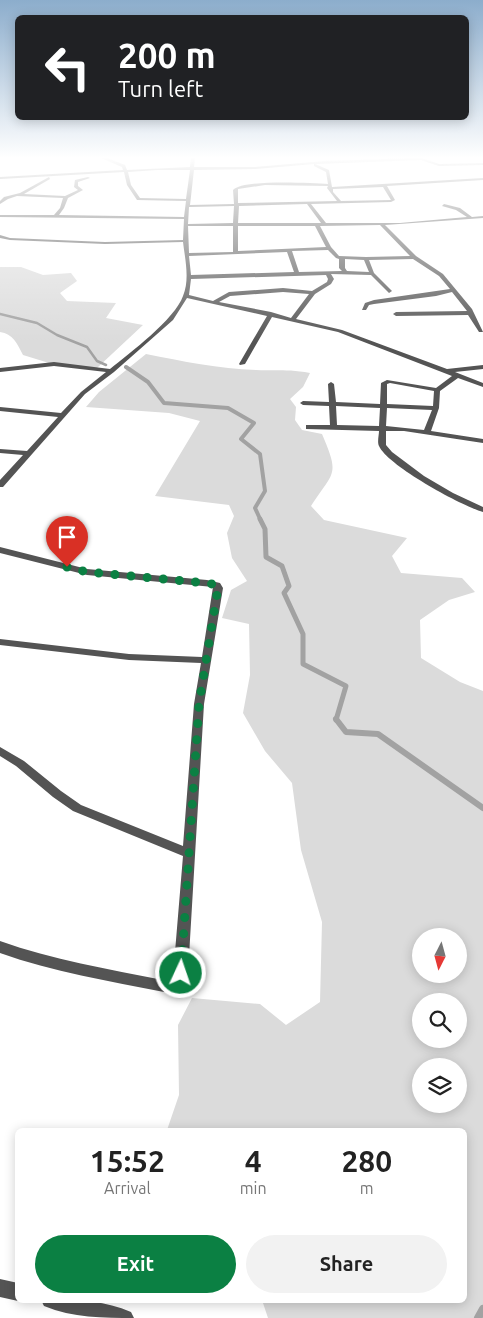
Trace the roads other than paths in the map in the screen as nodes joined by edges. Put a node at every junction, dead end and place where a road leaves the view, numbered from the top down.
1 (154, 220) edge
2 (235, 220) edge
3 (321, 220) edge
4 (458, 220) edge
5 (186, 222) junction
6 (382, 224) junction
7 (234, 225) junction
8 (317, 225) junction
9 (325, 225) junction
10 (0, 236) edge
11 (185, 241) junction
12 (329, 248) junction
13 (289, 250) junction
14 (236, 253) junction
15 (186, 255) junction
16 (414, 257) junction
17 (342, 258) junction
18 (366, 259) junction
19 (346, 272) junction
20 (297, 273) junction
21 (328, 273) junction
22 (372, 274) junction
23 (189, 277) junction
24 (453, 290) junction
25 (388, 291) dead end
26 (313, 293) junction
27 (186, 296) junction
28 (215, 302) junction
29 (364, 310) dead end
30 (470, 313) junction
31 (271, 314) junction
32 (396, 314) dead end
33 (293, 319) junction
34 (481, 331) dead end
35 (242, 364) dead end
36 (483, 367) edge
37 (0, 370) edge
38 (112, 371) junction
39 (447, 371) junction
40 (457, 375) junction
41 (331, 384) dead end
42 (483, 385) edge
43 (436, 390) junction
44 (304, 402) dead end
45 (332, 404) junction
46 (382, 406) junction
47 (436, 408) junction
48 (0, 409) edge
49 (63, 416) junction
50 (309, 427) dead end
51 (334, 428) junction
52 (384, 430) junction
53 (427, 431) junction
54 (483, 441) edge
55 (0, 451) edge
56 (28, 453) junction
57 (0, 485) edge
58 (483, 510) edge
59 (0, 550) edge
60 (0, 642) edge
61 (206, 660) junction
62 (0, 750) edge
63 (188, 853) junction
64 (0, 948) edge
65 (0, 1288) edge
66 (15, 1291) edge
67 (62, 1303) edge
68 (125, 1318) edge

1 - 5 street
2 - 7 street
3 - 9 street
4 - 6 street
5 - 7 street
5 - 11 street
6 - 9 street
6 - 16 street
7 - 8 street
7 - 14 street
8 - 9 street
8 - 12 street
10 - 11 street
11 - 15 street
12 - 13 street
12 - 17 street
13 - 14 street
13 - 20 street
14 - 15 street
15 - 23 street
16 - 18 street
16 - 24 street
17 - 18 street
17 - 19 street
18 - 22 street
19 - 21 street
19 - 22 street
20 - 21 street
20 - 23 street
21 - 26 street
22 - 25 street
23 - 27 street
24 - 29 street
24 - 30 street
26 - 28 street
26 - 33 street
27 - 28 street
27 - 38 street
28 - 31 street
30 - 32 street
30 - 34 street
31 - 33 street
31 - 35 street
33 - 39 street
36 - 39 street
37 - 38 street
38 - 49 street
39 - 40 street
40 - 42 street
40 - 43 street
41 - 45 street
43 - 46 street
43 - 47 street
44 - 45 street
45 - 46 street
45 - 51 street
46 - 47 street
46 - 52 street
47 - 53 street
48 - 49 street
49 - 56 street
50 - 51 street
51 - 52 street
52 - 53 street
52 - 58 street
53 - 54 street
55 - 56 street
56 - 57 street
59 - 61 street
60 - 61 street
61 - 63 street
62 - 63 street
63 - 64 street
65 - 66 street
67 - 68 street

